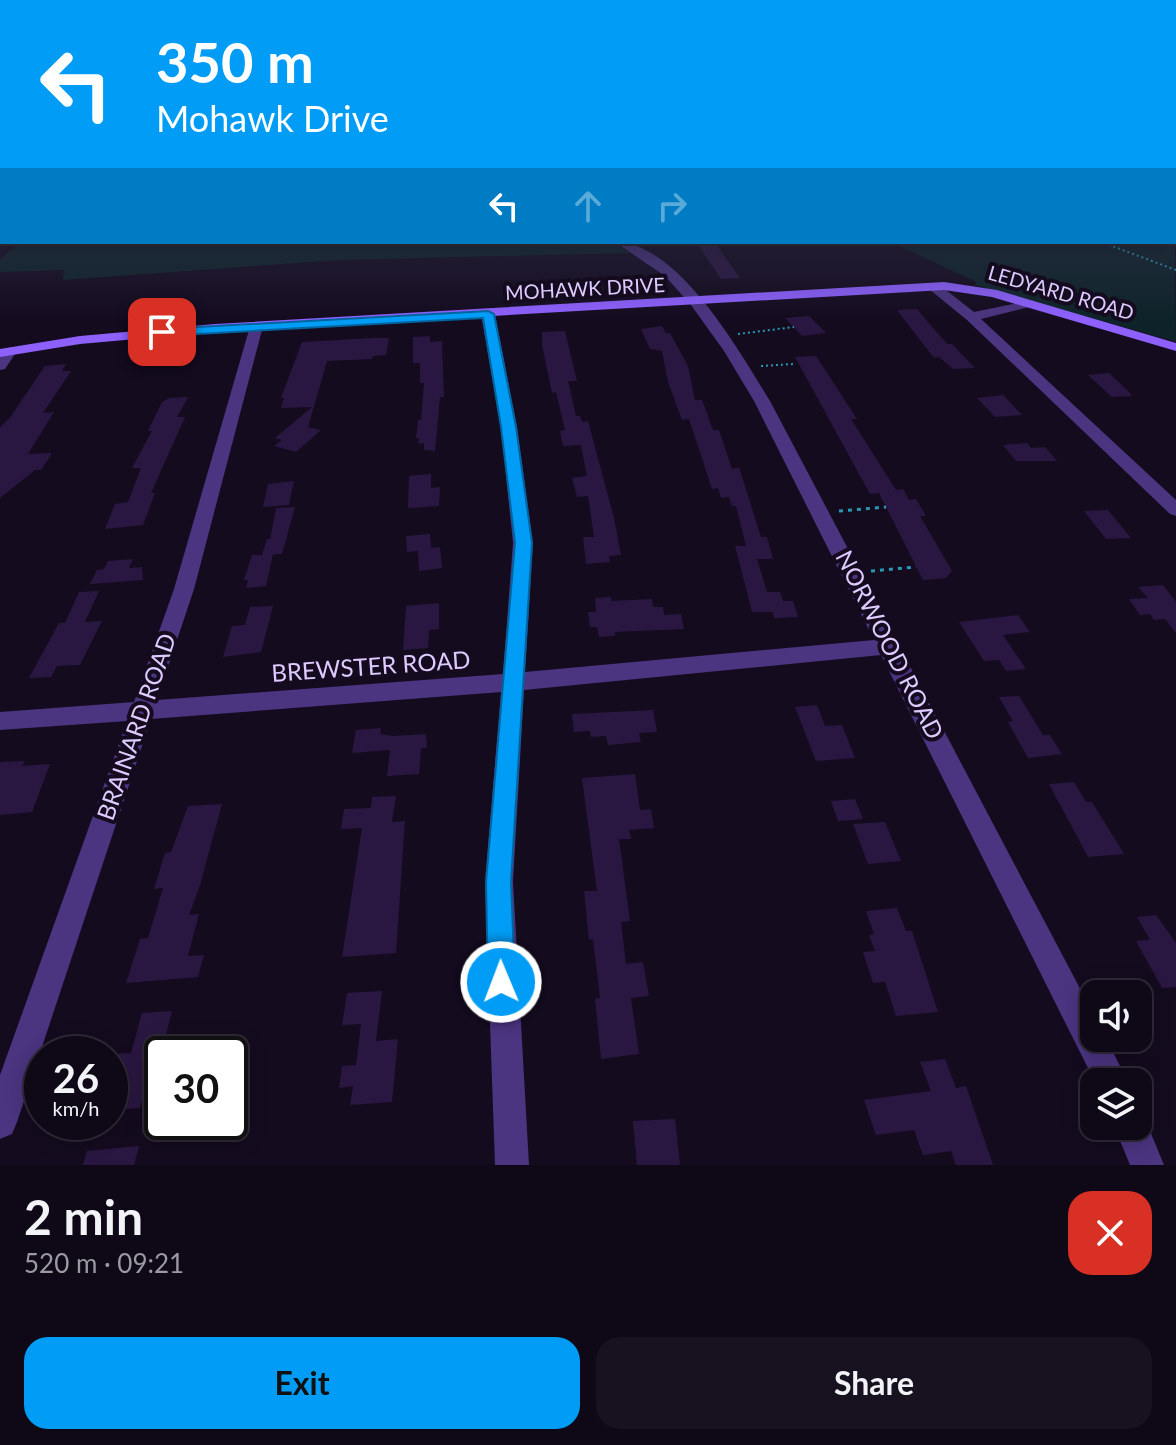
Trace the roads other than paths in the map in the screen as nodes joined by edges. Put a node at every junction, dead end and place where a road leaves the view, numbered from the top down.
1 (624, 244) edge
2 (933, 286) junction
3 (695, 303) junction
4 (1028, 303) junction
5 (488, 314) junction
6 (972, 317) junction
7 (256, 326) junction
8 (1176, 347) edge
9 (5, 352) edge
10 (0, 366) edge
11 (1176, 510) edge
12 (889, 646) junction
13 (515, 682) junction
14 (144, 709) junction
15 (0, 721) edge
16 (1105, 1068) edge
17 (0, 1122) edge
18 (1137, 1140) edge
19 (512, 1165) edge
20 (1147, 1165) edge

1 - 3 street, NORWOOD ROAD
2 - 3 street, MOHAWK DRIVE
2 - 4 street, LEDYARD ROAD
2 - 6 street
3 - 5 street, MOHAWK DRIVE
3 - 12 street, NORWOOD ROAD
4 - 6 street
4 - 8 street, LEDYARD ROAD
5 - 7 street, MOHAWK DRIVE
5 - 13 street
6 - 11 street
7 - 9 street, MOHAWK DRIVE
7 - 14 street, BRAINARD ROAD
9 - 10 street
12 - 13 street, BREWSTER ROAD
12 - 16 street, NORWOOD ROAD
13 - 14 street, BREWSTER ROAD
13 - 19 street
14 - 15 street, BREWSTER ROAD
14 - 17 street, BRAINARD ROAD
18 - 20 street

